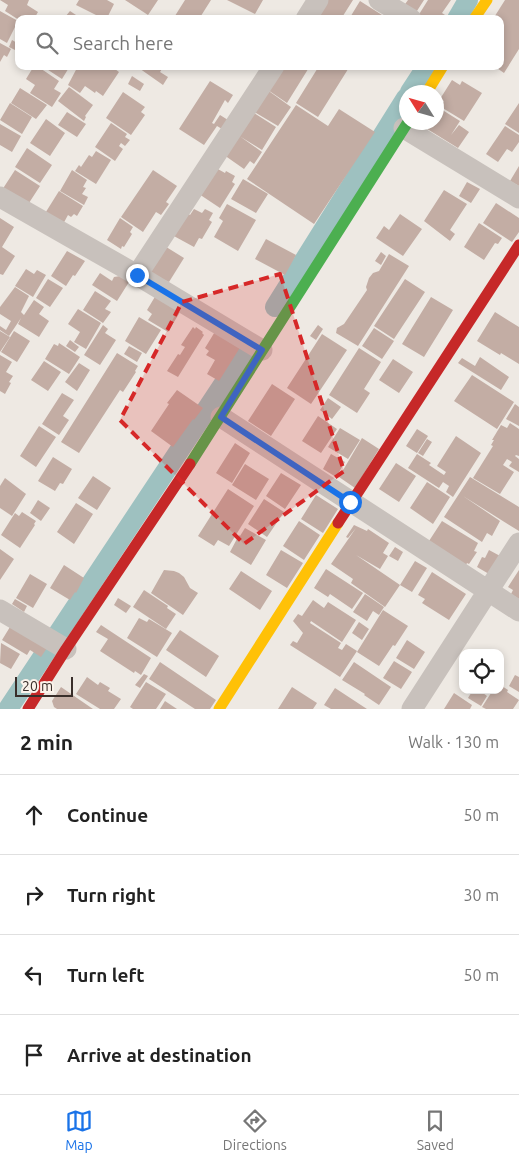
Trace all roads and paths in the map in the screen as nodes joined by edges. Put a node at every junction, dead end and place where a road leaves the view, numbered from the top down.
1 (318, 0) edge
2 (380, 0) edge
3 (487, 0) edge
4 (309, 15) edge
5 (404, 15) edge
6 (477, 15) edge
7 (271, 70) edge
8 (441, 70) edge
9 (431, 85) edge
10 (403, 130) edge
11 (414, 130) edge
12 (0, 197) edge
13 (519, 198) edge
14 (519, 245) edge
15 (137, 275) junction
16 (262, 350) junction
17 (221, 417) junction
18 (350, 502) junction
19 (519, 543) edge
20 (487, 591) junction
21 (0, 610) edge
22 (519, 611) edge
23 (66, 649) junction
24 (28, 709) edge
25 (219, 709) edge
26 (412, 709) edge

1 - 4 street
2 - 5 street
3 - 6 street
7 - 15 street
8 - 9 street
10 - 16 street
11 - 13 street
12 - 15 street
14 - 18 street
15 - 16 street
16 - 17 street
17 - 18 street
17 - 23 street
18 - 20 street
18 - 25 street
19 - 20 street
20 - 22 street
20 - 26 street
21 - 23 street
23 - 24 street

